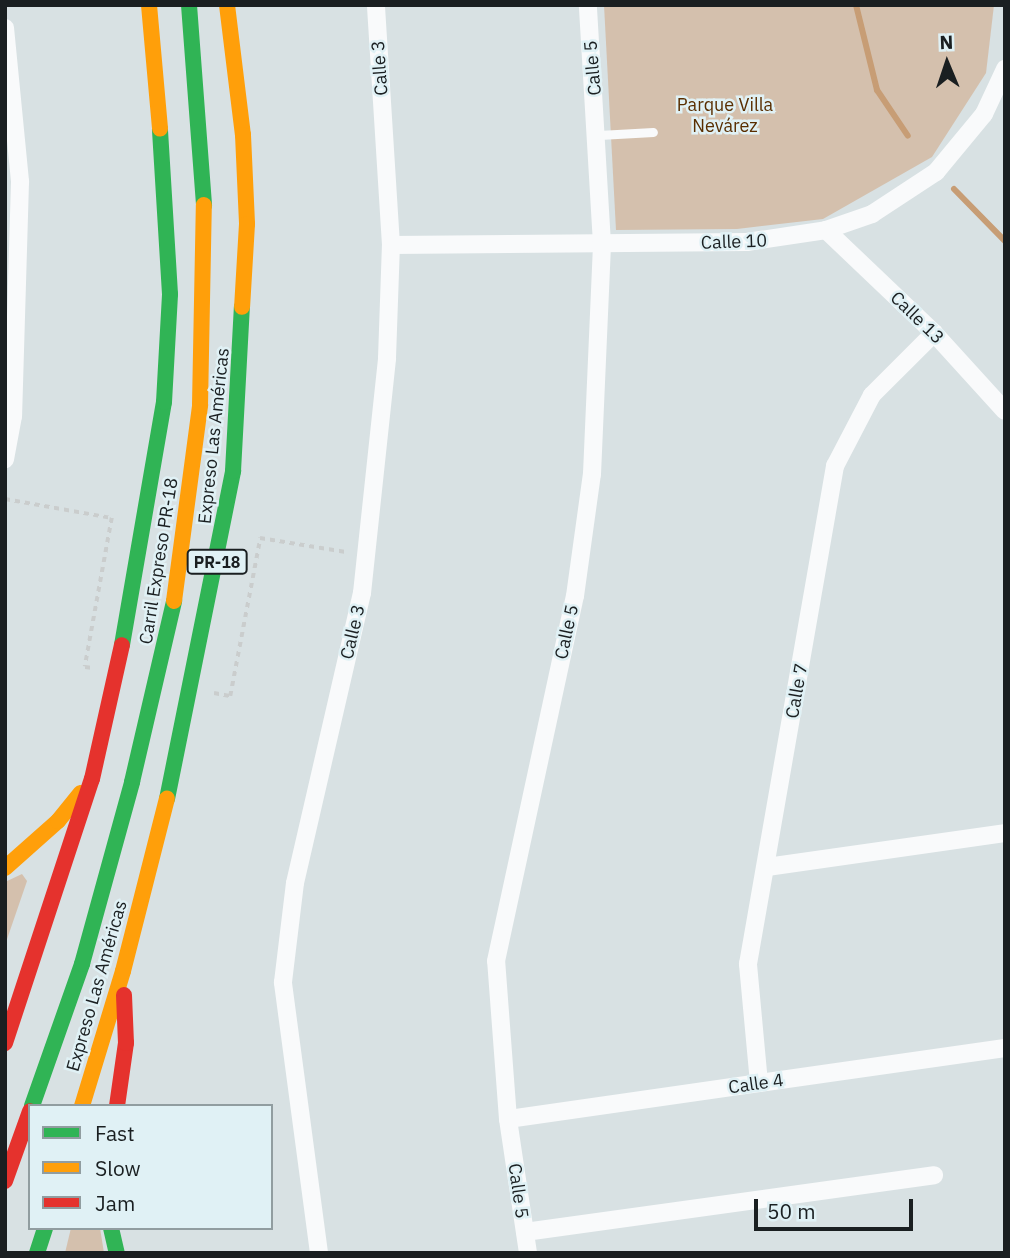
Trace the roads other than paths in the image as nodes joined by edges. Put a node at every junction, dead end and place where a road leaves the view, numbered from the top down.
1 (149, 5) edge
2 (189, 5) edge
3 (227, 5) edge
4 (376, 5) edge
5 (587, 5) edge
6 (5, 28) edge
7 (1004, 71) edge
8 (653, 132) dead end
9 (599, 135) junction
10 (826, 230) junction
11 (603, 244) junction
12 (391, 245) junction
13 (934, 333) junction
14 (1005, 411) edge
15 (5, 459) edge
16 (92, 779) junction
17 (1005, 833) edge
18 (767, 867) junction
19 (5, 868) edge
20 (123, 971) junction
21 (5, 1043) edge
22 (1005, 1048) edge
23 (759, 1083) junction
24 (33, 1104) edge
25 (83, 1104) edge
26 (117, 1104) edge
27 (28, 1117) edge
28 (508, 1119) junction
29 (934, 1175) dead end
30 (5, 1181) edge
31 (44, 1230) edge
32 (111, 1230) edge
33 (525, 1232) junction
34 (37, 1253) edge
35 (117, 1253) edge
36 (319, 1253) edge
37 (528, 1253) edge

1 - 16 highway
2 - 24 highway, Carril Expreso PR-18
3 - 20 highway, Expreso Las Américas / PR-18
4 - 12 street, Calle 3
5 - 9 street, Calle 5
6 - 15 street
7 - 10 street, Calle 10
8 - 9 lane
9 - 11 street, Calle 5
10 - 11 street, Calle 10
10 - 13 street, Calle 13
11 - 12 street, Calle 10
11 - 28 street, Calle 5
12 - 36 street, Calle 3
13 - 14 street, Calle 13
13 - 18 street, Calle 7
16 - 19 highway
16 - 21 highway
17 - 18 street
18 - 23 street, Calle 7
20 - 25 highway, Expreso Las Américas / PR-18
20 - 26 highway
22 - 23 street, Calle 4
23 - 28 street, Calle 4
27 - 30 highway
28 - 33 street, Calle 5
29 - 33 street
31 - 34 highway
32 - 35 highway
33 - 37 street, Calle 5

